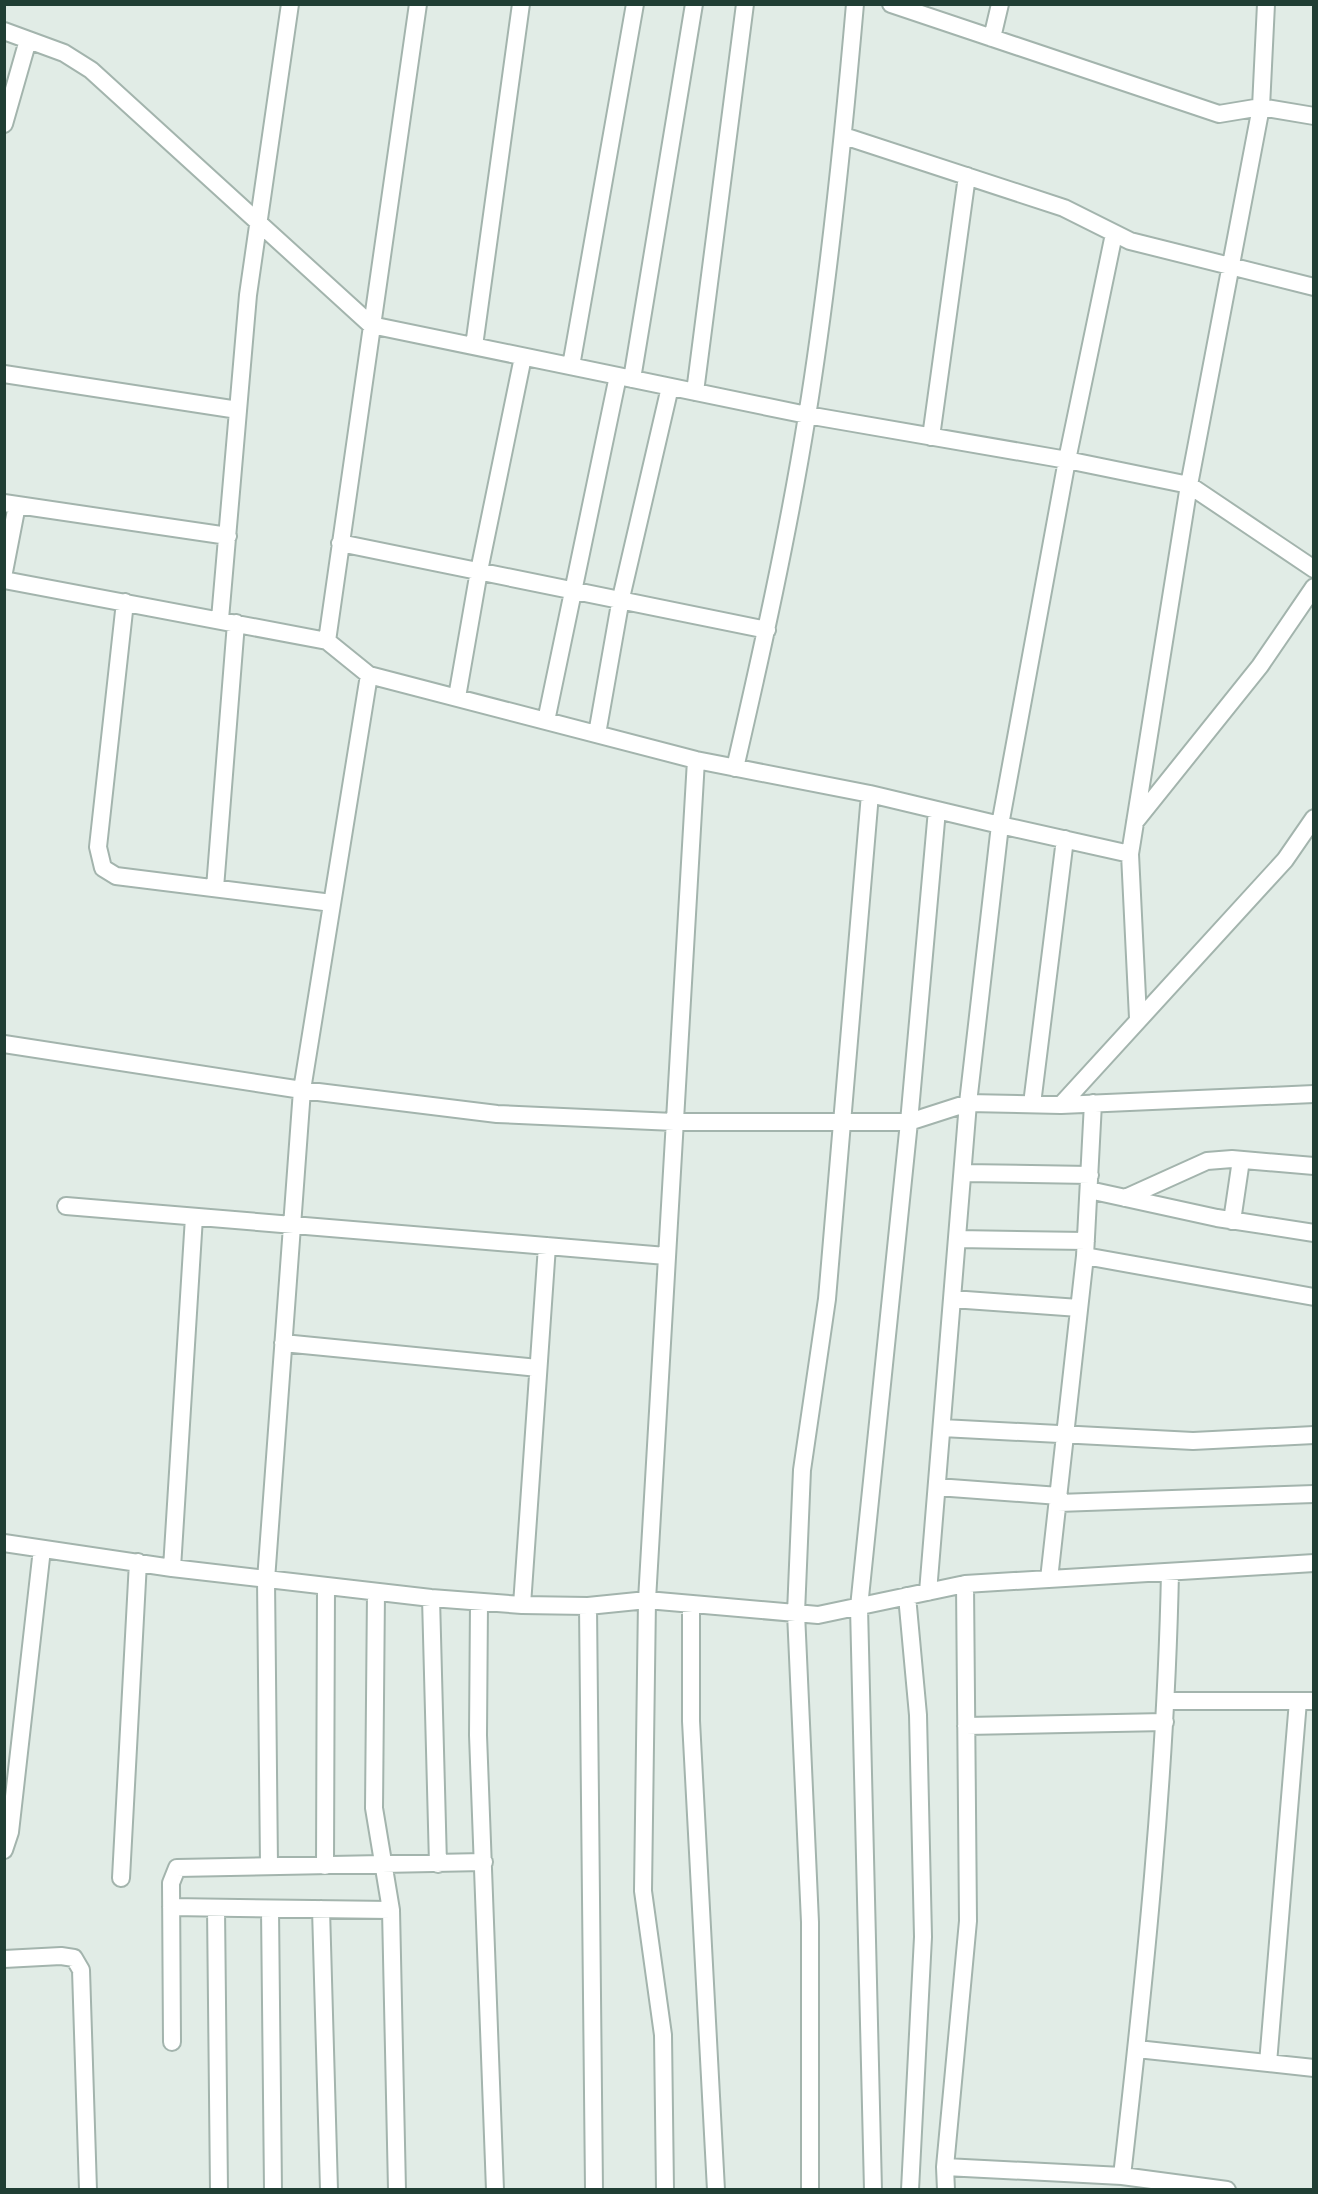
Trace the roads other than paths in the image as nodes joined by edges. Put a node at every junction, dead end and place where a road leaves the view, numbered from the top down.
1 (290, 4) edge
2 (418, 4) edge
3 (521, 4) edge
4 (634, 4) edge
5 (694, 4) edge
6 (745, 4) edge
7 (855, 4) edge
8 (891, 4) edge
9 (1000, 4) edge
10 (1266, 4) edge
11 (4, 31) edge
12 (992, 38) junction
13 (28, 40) junction
14 (1261, 107) junction
15 (1314, 116) edge
16 (4, 124) edge
17 (844, 136) junction
18 (967, 176) junction
19 (258, 221) junction
20 (1114, 234) junction
21 (1229, 266) junction
22 (1314, 287) edge
23 (371, 325) junction
24 (474, 346) junction
25 (524, 357) junction
26 (572, 366) junction
27 (4, 374) edge
28 (625, 377) junction
29 (670, 387) junction
30 (695, 392) junction
31 (238, 410) junction
32 (807, 415) junction
33 (932, 436) junction
34 (1067, 460) junction
35 (1189, 485) junction
36 (11, 504) edge
37 (228, 536) junction
38 (340, 543) junction
39 (1314, 568) edge
40 (478, 570) junction
41 (4, 572) edge
42 (4, 580) edge
43 (1314, 587) edge
44 (575, 589) junction
45 (621, 598) junction
46 (124, 602) junction
47 (228, 621) junction
48 (767, 630) junction
49 (327, 641) junction
50 (369, 675) junction
51 (457, 698) junction
52 (546, 721) junction
53 (597, 734) junction
54 (696, 760) junction
55 (735, 768) junction
56 (870, 794) junction
57 (937, 810) junction
58 (1314, 818) edge
59 (1135, 822) junction
60 (1000, 825) junction
61 (1065, 839) junction
62 (1130, 854) junction
63 (215, 888) junction
64 (332, 903) junction
65 (1138, 1018) junction
66 (4, 1044) edge
67 (302, 1090) junction
68 (1314, 1094) edge
69 (968, 1103) junction
70 (1093, 1103) junction
71 (1032, 1104) junction
72 (1061, 1105) junction
73 (674, 1122) junction
74 (843, 1122) junction
75 (909, 1122) junction
76 (1240, 1160) junction
77 (1314, 1166) edge
78 (963, 1173) junction
79 (1089, 1182) junction
80 (1125, 1198) junction
81 (66, 1206) dead end
82 (194, 1216) junction
83 (1232, 1221) junction
84 (293, 1225) junction
85 (1314, 1233) edge
86 (957, 1239) junction
87 (547, 1246) junction
88 (1085, 1248) junction
89 (666, 1256) junction
90 (1314, 1297) edge
91 (952, 1299) junction
92 (1079, 1308) junction
93 (283, 1343) junction
94 (538, 1368) junction
95 (942, 1428) junction
96 (1066, 1435) junction
97 (1314, 1435) edge
98 (937, 1487) junction
99 (1314, 1494) edge
100 (1058, 1500) junction
101 (4, 1543) edge
102 (42, 1549) junction
103 (138, 1562) junction
104 (1314, 1563) edge
105 (172, 1568) junction
106 (1170, 1572) junction
107 (1049, 1579) junction
108 (266, 1580) junction
109 (965, 1584) junction
110 (326, 1586) junction
111 (376, 1592) junction
112 (928, 1592) junction
113 (907, 1596) junction
114 (431, 1598) junction
115 (647, 1600) junction
116 (480, 1602) junction
117 (691, 1604) junction
118 (522, 1605) junction
119 (588, 1606) junction
120 (859, 1607) junction
121 (796, 1613) junction
122 (1167, 1701) junction
123 (1306, 1701) edge
124 (1165, 1722) junction
125 (966, 1726) junction
126 (4, 1850) edge
127 (484, 1862) junction
128 (438, 1864) junction
129 (269, 1866) junction
130 (325, 1866) junction
131 (382, 1866) junction
132 (121, 1878) dead end
133 (171, 1907) junction
134 (216, 1908) junction
135 (270, 1909) junction
136 (321, 1909) junction
137 (391, 1910) junction
138 (4, 1959) edge
139 (172, 2042) dead end
140 (1137, 2049) junction
141 (1268, 2063) junction
142 (1314, 2068) edge
143 (945, 2168) junction
144 (1122, 2176) junction
145 (1221, 2189) edge
146 (88, 2190) edge
147 (219, 2190) edge
148 (273, 2190) edge
149 (328, 2190) edge
150 (397, 2190) edge
151 (495, 2190) edge
152 (594, 2190) edge
153 (665, 2190) edge
154 (716, 2190) edge
155 (810, 2190) edge
156 (873, 2190) edge
157 (910, 2190) edge
158 (946, 2190) edge
159 (1227, 2190) edge

1 - 19 street
2 - 23 street
3 - 24 street
4 - 26 street
5 - 28 street
6 - 30 street
7 - 17 street
8 - 12 street
9 - 12 street
10 - 14 street
11 - 13 street
12 - 14 street
13 - 16 street
13 - 19 street
14 - 15 street
14 - 21 street
17 - 18 street
17 - 32 street
18 - 20 street
18 - 33 street
19 - 23 street
19 - 31 street
20 - 21 street
20 - 34 street
21 - 22 street
21 - 35 street
23 - 24 street
23 - 38 street
24 - 25 street
25 - 26 street
25 - 40 street
26 - 28 street
27 - 31 street
28 - 29 street
28 - 44 street
29 - 30 street
29 - 45 street
30 - 32 street
31 - 37 street
32 - 33 street
32 - 48 street
33 - 34 street
34 - 35 street
34 - 60 street
35 - 39 street
35 - 59 street
36 - 37 street
36 - 41 street
37 - 47 street
38 - 40 street
38 - 49 street
40 - 44 street
40 - 51 street
42 - 46 street
43 - 59 street
44 - 45 street
44 - 52 street
45 - 48 street
45 - 53 street
46 - 47 street
46 - 63 street
47 - 49 street
47 - 63 street
48 - 55 street
49 - 50 street
50 - 51 street
50 - 64 street
51 - 52 street
52 - 53 street
53 - 54 street
54 - 55 street
54 - 73 street
55 - 56 street
56 - 57 street
56 - 74 street
57 - 60 street
57 - 75 street
58 - 65 street
59 - 62 street
60 - 61 street
60 - 69 street
61 - 62 street
61 - 71 street
62 - 65 street
63 - 64 street
64 - 67 street
65 - 72 street
66 - 67 street
67 - 73 street
67 - 84 street
68 - 70 street
69 - 71 street
69 - 75 street
69 - 78 street
70 - 72 street
70 - 79 street
71 - 72 street
73 - 74 street
73 - 89 street
74 - 75 street
74 - 121 street
75 - 120 street
76 - 77 street
76 - 80 street
76 - 83 street
78 - 79 street
78 - 86 street
79 - 80 street
79 - 88 street
80 - 83 street
81 - 82 street
82 - 84 street
82 - 105 street
83 - 85 street
84 - 87 street
84 - 93 street
86 - 88 street
86 - 91 street
87 - 89 street
87 - 94 street
88 - 90 street
88 - 92 street
89 - 115 street
91 - 92 street
91 - 95 street
92 - 96 street
93 - 94 street
93 - 108 street
94 - 118 street
95 - 96 street
95 - 98 street
96 - 97 street
96 - 100 street
98 - 100 street
98 - 112 street
99 - 100 street
100 - 107 street
101 - 102 street
102 - 103 street
102 - 126 street
103 - 105 street
103 - 132 street
104 - 106 street
105 - 108 street
106 - 107 street
106 - 122 street
107 - 109 street
108 - 110 street
108 - 129 street
109 - 112 street
109 - 125 street
110 - 111 street
110 - 130 street
111 - 114 street
111 - 131 street
112 - 113 street
113 - 120 street
113 - 157 street
114 - 116 street
114 - 128 street
115 - 117 street
115 - 119 street
115 - 153 street
116 - 118 street
116 - 127 street
117 - 121 street
117 - 154 street
118 - 119 street
119 - 152 street
120 - 121 street
120 - 156 street
121 - 155 street
122 - 123 street
122 - 124 street
123 - 141 street
124 - 125 street
124 - 140 street
125 - 143 street
127 - 128 street
127 - 151 street
128 - 131 street
129 - 130 street
129 - 133 street
130 - 131 street
131 - 137 street
133 - 134 street
133 - 139 street
134 - 135 street
134 - 147 street
135 - 136 street
135 - 148 street
136 - 137 street
136 - 149 street
137 - 150 street
138 - 146 street
140 - 141 street
140 - 144 street
141 - 142 street
143 - 144 street
143 - 158 street
144 - 145 street
145 - 159 street

